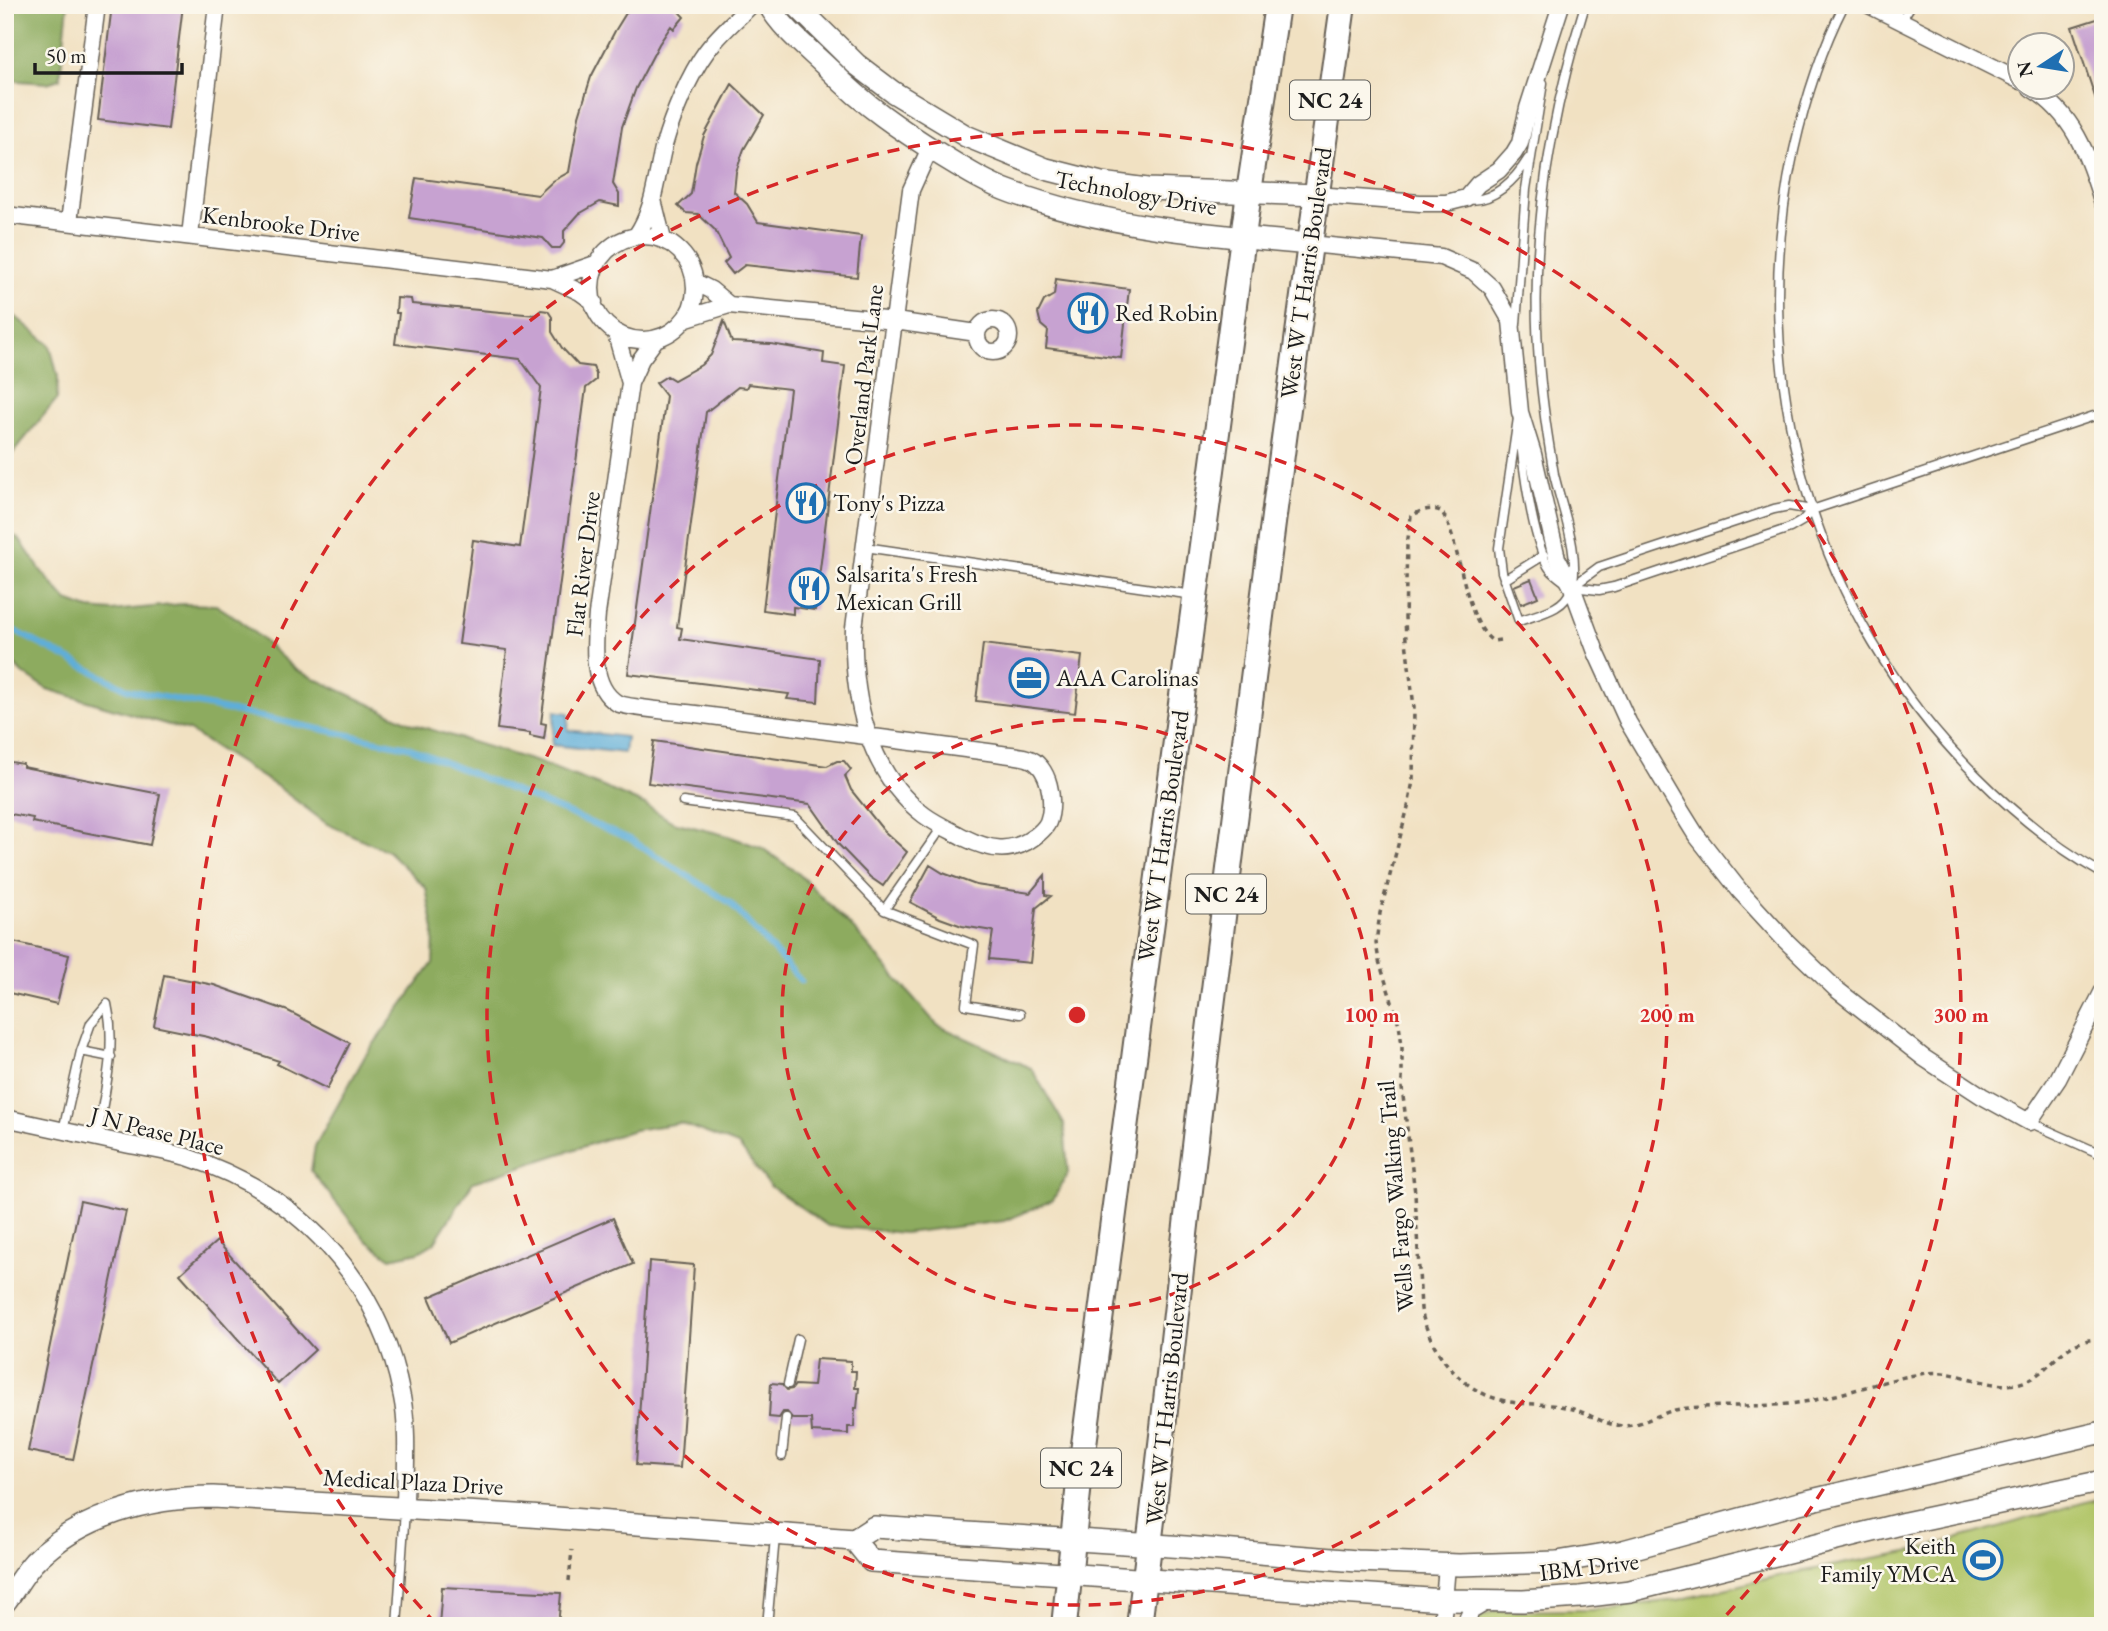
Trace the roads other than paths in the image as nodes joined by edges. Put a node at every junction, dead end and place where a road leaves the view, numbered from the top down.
1 (97, 5) edge
2 (217, 5) edge
3 (751, 5) edge
4 (769, 5) edge
5 (796, 5) edge
6 (1277, 5) edge
7 (1343, 5) edge
8 (1561, 5) edge
9 (1585, 5) edge
10 (1844, 5) edge
11 (1869, 5) edge
12 (1911, 5) edge
13 (1901, 21) junction
14 (1543, 66) junction
15 (2007, 75) edge
16 (2049, 102) edge
17 (930, 148) junction
18 (1532, 153) junction
19 (1249, 192) junction
20 (1317, 195) junction
21 (1466, 198) junction
22 (653, 200) junction
23 (2103, 203) edge
24 (5, 215) edge
25 (69, 222) junction
26 (190, 236) junction
27 (636, 236) junction
28 (1243, 238) junction
29 (663, 240) junction
30 (1310, 244) junction
31 (598, 262) junction
32 (552, 279) junction
33 (695, 282) junction
34 (594, 302) junction
35 (729, 305) junction
36 (687, 318) junction
37 (895, 321) junction
38 (977, 333) dead end
39 (616, 334) junction
40 (655, 340) junction
41 (1514, 345) junction
42 (630, 383) junction
43 (1520, 412) junction
44 (2103, 413) edge
45 (1812, 510) junction
46 (865, 547) junction
47 (1544, 555) junction
48 (1504, 580) junction
49 (1572, 587) junction
50 (1196, 596) junction
51 (867, 736) junction
52 (683, 802) dead end
53 (943, 826) junction
54 (2103, 874) edge
55 (884, 910) junction
56 (2103, 991) edge
57 (1020, 1014) dead end
58 (81, 1051) junction
59 (111, 1057) junction
60 (5, 1118) edge
61 (2029, 1122) junction
62 (63, 1131) junction
63 (97, 1138) junction
64 (2103, 1155) edge
65 (798, 1339) dead end
66 (788, 1384) dead end
67 (786, 1418) dead end
68 (2103, 1432) edge
69 (782, 1456) dead end
70 (2103, 1481) edge
71 (405, 1509) junction
72 (775, 1534) junction
73 (1073, 1539) junction
74 (854, 1540) junction
75 (1151, 1545) junction
76 (1447, 1565) junction
77 (1070, 1576) junction
78 (1145, 1581) junction
79 (1444, 1600) junction
80 (1489, 1601) junction
81 (5, 1602) edge
82 (397, 1626) edge
83 (767, 1626) edge
84 (1064, 1626) edge
85 (1139, 1626) edge
86 (1442, 1626) edge
87 (1464, 1626) edge

1 - 25 street
2 - 26 street
3 - 22 street
4 - 17 street, Technology Drive
5 - 19 street, Technology Drive
6 - 19 main road, West W T Harris Boulevard / NC 24
7 - 20 main road, West W T Harris Boulevard / NC 24
8 - 14 street
9 - 49 lane
10 - 45 lane
11 - 13 street
12 - 13 lane
13 - 15 street
14 - 18 lane
14 - 21 street
16 - 23 street
17 - 28 street, Technology Drive
17 - 37 street, Overland Park Lane
18 - 21 lane
18 - 41 lane
19 - 20 street, Technology Drive
19 - 28 main road, West W T Harris Boulevard / NC 24
20 - 21 street
20 - 30 main road, West W T Harris Boulevard / NC 24
22 - 27 street
22 - 29 street
24 - 25 street, Kenbrooke Drive
25 - 26 street, Kenbrooke Drive
26 - 32 street, Kenbrooke Drive
27 - 29 street
27 - 31 street
28 - 30 street, Technology Drive
28 - 50 main road, West W T Harris Boulevard / NC 24
29 - 33 street
30 - 41 street
30 - 75 main road, West W T Harris Boulevard / NC 24
31 - 32 street, Kenbrooke Drive
31 - 34 street
32 - 34 street, Kenbrooke Drive
33 - 35 street
33 - 36 street
34 - 39 street, Flat River Drive
35 - 36 street
35 - 37 street
36 - 40 street, Flat River Drive
37 - 38 street
37 - 46 street, Overland Park Lane
39 - 40 street
39 - 42 street, Flat River Drive
40 - 42 street, Flat River Drive
41 - 43 street
42 - 51 street, Flat River Drive
43 - 47 lane
43 - 48 lane
43 - 49 street
44 - 45 lane
45 - 49 lane
45 - 49 lane
45 - 54 lane
46 - 50 lane
46 - 51 street, Overland Park Lane
47 - 48 lane
47 - 49 lane
48 - 49 lane
49 - 61 street
50 - 73 main road, West W T Harris Boulevard / NC 24
51 - 53 street, Flat River Drive
51 - 53 street, Flat River Drive
52 - 55 lane
53 - 55 lane
55 - 57 lane
56 - 61 street
58 - 59 lane
58 - 59 lane
58 - 62 lane
59 - 63 lane
60 - 62 street, J N Pease Place
61 - 64 lane
62 - 63 street, J N Pease Place
63 - 71 street, J N Pease Place
65 - 66 lane
67 - 69 lane
68 - 76 street, IBM Drive
70 - 80 street, IBM Drive
71 - 72 street, Medical Plaza Drive
71 - 81 street, Medical Plaza Drive
71 - 82 lane
72 - 74 street, Medical Plaza Drive
72 - 83 lane
73 - 74 street, Medical Plaza Drive
73 - 75 street, IBM Drive
73 - 77 main road, West W T Harris Boulevard / NC 24
74 - 77 street
75 - 76 street, IBM Drive
75 - 78 main road, West W T Harris Boulevard / NC 24
76 - 79 street
77 - 78 street, IBM Drive
77 - 84 main road, West W T Harris Boulevard / NC 24
78 - 79 street, IBM Drive
78 - 85 main road, West W T Harris Boulevard / NC 24
79 - 80 street, IBM Drive
79 - 86 street
80 - 87 street

